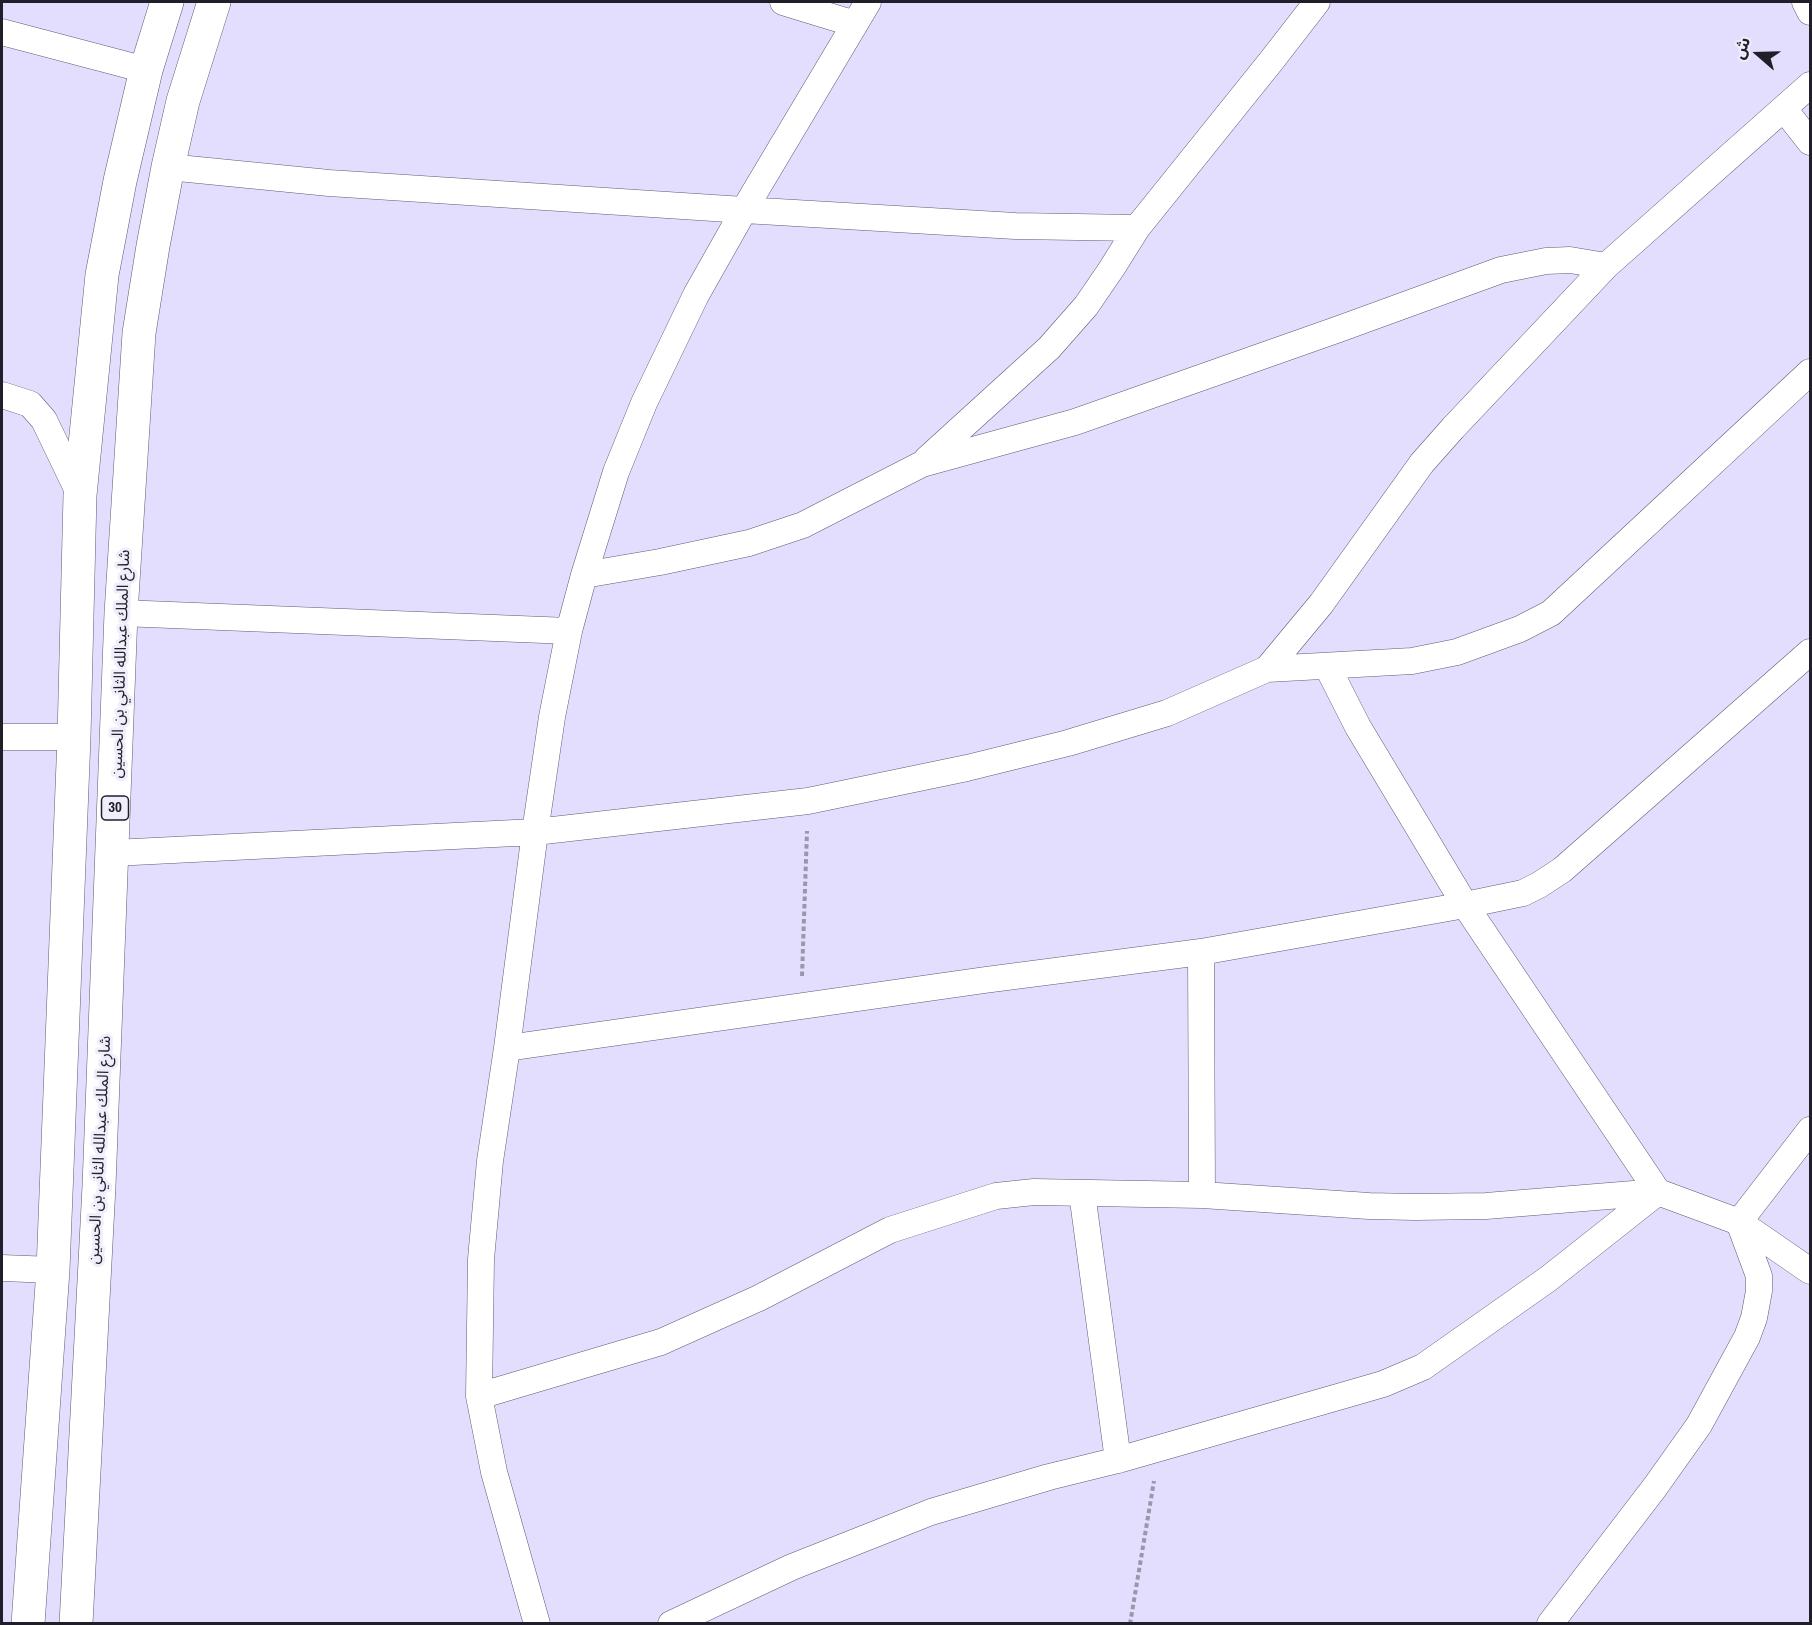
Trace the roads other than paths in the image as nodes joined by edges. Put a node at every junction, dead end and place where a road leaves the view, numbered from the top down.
1 (167, 2) edge
2 (214, 2) edge
3 (783, 2) edge
4 (1317, 2) edge
5 (1804, 2) edge
6 (866, 8) edge
7 (1810, 12) edge
8 (2, 32) edge
9 (146, 70) junction
10 (1810, 85) edge
11 (1784, 109) junction
12 (1810, 141) edge
13 (168, 167) junction
14 (744, 210) junction
15 (1137, 228) junction
16 (1606, 266) junction
17 (1810, 372) edge
18 (2, 395) edge
19 (922, 464) junction
20 (80, 495) junction
21 (584, 575) junction
22 (121, 613) junction
23 (569, 631) junction
24 (1810, 652) edge
25 (1327, 666) junction
26 (1267, 669) junction
27 (2, 737) edge
28 (74, 737) junction
29 (535, 832) junction
30 (113, 853) junction
31 (1465, 905) junction
32 (1201, 952) junction
33 (507, 1048) junction
34 (1810, 1130) edge
35 (1658, 1192) junction
36 (1083, 1193) junction
37 (1202, 1195) junction
38 (1739, 1222) junction
39 (2, 1268) edge
40 (53, 1270) junction
41 (1810, 1271) edge
42 (48, 1339) junction
43 (90, 1342) junction
44 (479, 1396) junction
45 (1118, 1460) junction
46 (27, 1623) edge
47 (76, 1623) edge
48 (537, 1623) edge
49 (671, 1623) edge
50 (1550, 1623) edge

1 - 9 main road
2 - 13 main road, شارع الملك عبدالله الثاني بن الحسين / 30
3 - 6 street
4 - 15 street
5 - 7 street
6 - 14 street
8 - 9 street
9 - 20 main road
10 - 11 street
11 - 12 street
11 - 16 street
13 - 14 street
13 - 22 main road, شارع الملك عبدالله الثاني بن الحسين / 30
14 - 15 street
14 - 21 street
15 - 19 street
16 - 19 street
16 - 26 street
17 - 25 street
18 - 20 street
19 - 21 street
20 - 28 main road
21 - 23 street
22 - 23 street
22 - 30 main road, شارع الملك عبدالله الثاني بن الحسين / 30
23 - 29 street
24 - 31 street
25 - 26 street
25 - 31 street
26 - 29 street
27 - 28 street
28 - 40 main road
29 - 30 street
29 - 33 street
30 - 43 main road, شارع الملك عبدالله الثاني بن الحسين / 30
31 - 32 street
31 - 35 street
32 - 33 street
32 - 37 street
33 - 44 street
34 - 38 street
35 - 37 street
35 - 38 street
35 - 45 street
36 - 37 street
36 - 44 street
36 - 45 street
38 - 41 street
38 - 50 street
39 - 40 street
40 - 42 main road
42 - 43 main road
42 - 46 main road
43 - 47 main road, شارع الملك عبدالله الثاني بن الحسين / 30
44 - 48 street
45 - 49 street

